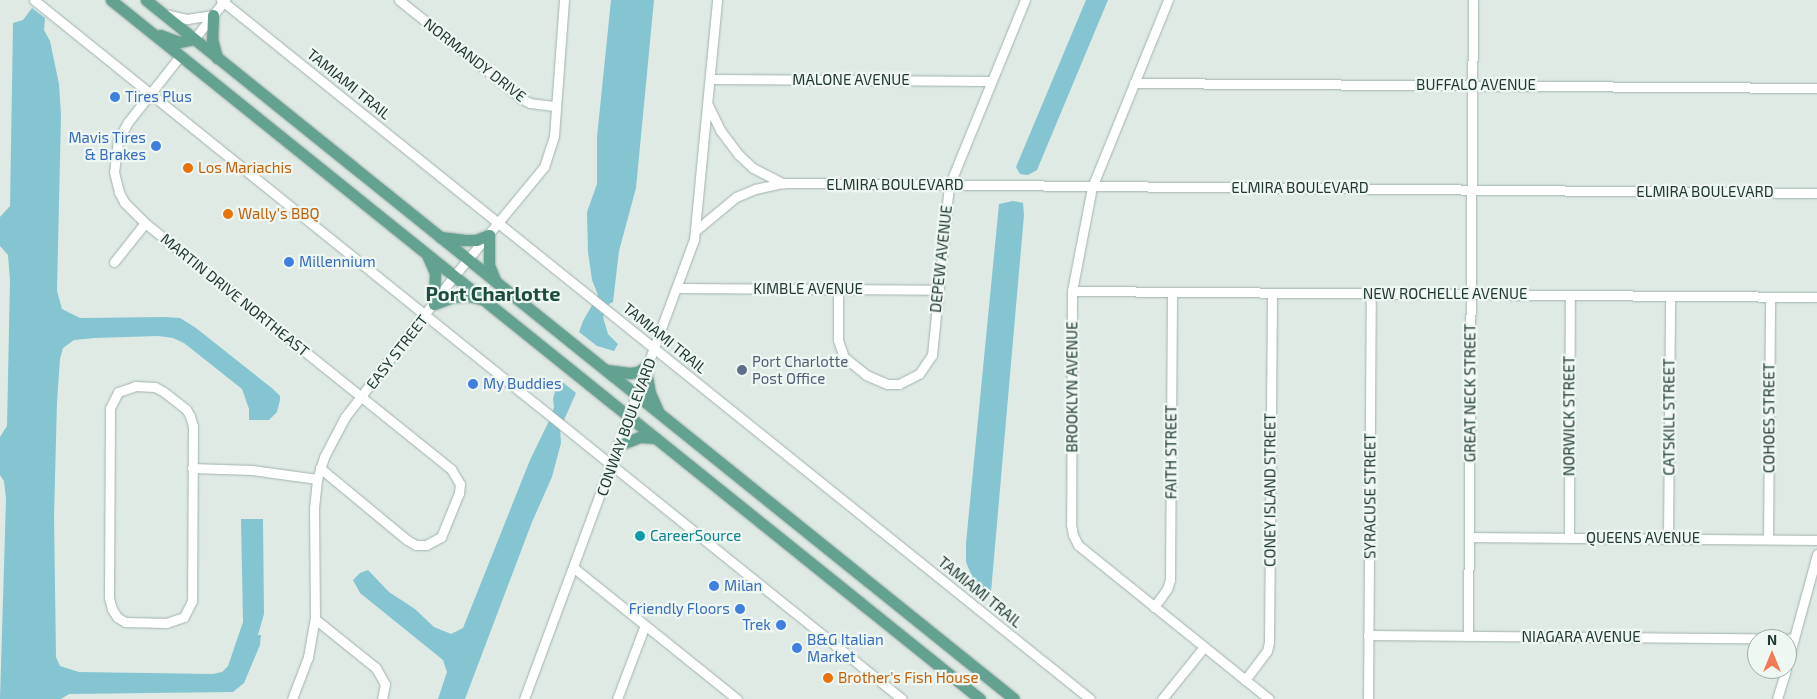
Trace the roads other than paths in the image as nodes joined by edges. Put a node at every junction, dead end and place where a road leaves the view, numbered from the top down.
1 (34, 0) edge
2 (111, 0) edge
3 (146, 0) edge
4 (399, 0) edge
5 (564, 0) edge
6 (717, 0) edge
7 (1025, 0) edge
8 (1168, 0) edge
9 (1473, 0) edge
10 (223, 1) edge
11 (163, 14) junction
12 (213, 15) junction
13 (151, 32) junction
14 (194, 39) junction
15 (180, 56) junction
16 (216, 58) junction
17 (710, 79) junction
18 (991, 81) junction
19 (1134, 82) junction
20 (1472, 85) junction
21 (1817, 88) edge
22 (151, 94) junction
23 (707, 103) junction
24 (556, 106) junction
25 (783, 183) junction
26 (949, 186) junction
27 (1092, 187) junction
28 (1472, 190) junction
29 (1817, 193) edge
30 (145, 223) junction
31 (500, 223) junction
32 (695, 231) junction
33 (489, 235) junction
34 (439, 237) junction
35 (428, 255) junction
36 (468, 260) junction
37 (114, 262) dead end
38 (454, 276) junction
39 (497, 283) junction
40 (678, 288) junction
41 (838, 289) junction
42 (939, 290) junction
43 (1072, 291) junction
44 (1172, 292) junction
45 (1272, 293) junction
46 (1371, 294) junction
47 (1471, 294) junction
48 (1570, 295) junction
49 (1670, 296) junction
50 (1770, 297) junction
51 (1817, 297) edge
52 (484, 300) junction
53 (434, 304) junction
54 (425, 316) junction
55 (655, 349) junction
56 (648, 368) junction
57 (604, 370) junction
58 (361, 396) junction
59 (637, 396) junction
60 (660, 414) junction
61 (629, 416) junction
62 (656, 438) junction
63 (619, 444) junction
64 (612, 466) junction
65 (192, 468) junction
66 (320, 468) junction
67 (317, 478) junction
68 (1469, 537) junction
69 (1568, 538) junction
70 (1668, 538) junction
71 (1768, 539) junction
72 (1817, 540) edge
73 (1817, 554) edge
74 (574, 568) junction
75 (1154, 607) junction
76 (314, 619) junction
77 (644, 625) junction
78 (1797, 629) edge
79 (1368, 636) junction
80 (1468, 636) junction
81 (1747, 639) edge
82 (1204, 647) junction
83 (1783, 679) edge
84 (1245, 680) junction
85 (292, 699) edge
86 (382, 699) edge
87 (524, 699) edge
88 (617, 699) edge
89 (737, 699) edge
90 (902, 699) edge
91 (980, 699) edge
92 (1014, 699) edge
93 (1090, 699) edge
94 (1162, 699) edge
95 (1269, 699) edge
96 (1368, 699) edge
97 (1777, 699) edge

1 - 22 street
2 - 13 main road
3 - 11 main road
4 - 24 street, NORMANDY DRIVE
5 - 24 street, EASY STREET
6 - 17 street, CONWAY BOULEVARD
7 - 18 street, DEPEW AVENUE
8 - 19 street, BROOKLYN AVENUE
9 - 20 street, GREAT NECK STREET
10 - 12 street
10 - 31 street, TAMIAMI TRAIL
11 - 12 street
11 - 14 main road
12 - 14 street
12 - 16 main road
13 - 14 main road
13 - 15 main road
14 - 16 main road
15 - 22 street, MARTIN DRIVE NORTHEAST
15 - 35 main road
16 - 34 main road
17 - 18 street, MALONE AVENUE
17 - 23 street, CONWAY BOULEVARD
18 - 26 street, DEPEW AVENUE
19 - 20 street, BUFFALO AVENUE
19 - 27 street, BROOKLYN AVENUE
20 - 21 street, BUFFALO AVENUE
20 - 28 street, GREAT NECK STREET
22 - 30 street, MARTIN DRIVE NORTHEAST
22 - 54 street
23 - 25 street, ELMIRA BOULEVARD
23 - 32 street, CONWAY BOULEVARD
24 - 31 street, EASY STREET
25 - 26 street, ELMIRA BOULEVARD
25 - 32 street, ELMIRA BOULEVARD
26 - 27 street, ELMIRA BOULEVARD
26 - 42 street, DEPEW AVENUE
27 - 28 street, ELMIRA BOULEVARD
27 - 43 street, BROOKLYN AVENUE
28 - 29 street, ELMIRA BOULEVARD
28 - 47 street, GREAT NECK STREET
30 - 37 street
30 - 58 street, MARTIN DRIVE NORTHEAST
31 - 33 street, EASY STREET
31 - 55 street, TAMIAMI TRAIL
32 - 40 street, CONWAY BOULEVARD
33 - 34 main road
33 - 36 street, EASY STREET
33 - 39 main road
34 - 36 main road
35 - 38 main road
35 - 53 main road
36 - 38 street, EASY STREET
36 - 39 main road
38 - 52 main road
38 - 53 street, EASY STREET
39 - 57 main road
40 - 41 street, KIMBLE AVENUE
40 - 55 street, CONWAY BOULEVARD
41 - 42 street, KIMBLE AVENUE
41 - 42 street, DEPEW AVENUE
43 - 44 street, NEW ROCHELLE AVENUE
43 - 75 street, BROOKLYN AVENUE
44 - 45 street, NEW ROCHELLE AVENUE
44 - 75 street, FAITH STREET
45 - 46 street, NEW ROCHELLE AVENUE
45 - 84 street, CONEY ISLAND STREET
46 - 47 street, NEW ROCHELLE AVENUE
46 - 79 street, SYRACUSE STREET
47 - 48 street, NEW ROCHELLE AVENUE
47 - 68 street, GREAT NECK STREET
48 - 49 street, NEW ROCHELLE AVENUE
48 - 69 street, NORWICK STREET
49 - 50 street, NEW ROCHELLE AVENUE
49 - 70 street, CATSKILL STREET
50 - 51 street, NEW ROCHELLE AVENUE
50 - 71 street, COHOES STREET
52 - 53 main road
52 - 61 main road
53 - 54 street, EASY STREET
54 - 58 street, EASY STREET
54 - 64 street
55 - 56 street, CONWAY BOULEVARD
55 - 93 street, TAMIAMI TRAIL
56 - 57 main road
56 - 59 street, CONWAY BOULEVARD
56 - 60 main road
57 - 59 main road
58 - 66 street, EASY STREET
58 - 66 street, MARTIN DRIVE NORTHEAST
59 - 60 main road
59 - 61 street, CONWAY BOULEVARD
60 - 92 main road
61 - 62 main road
61 - 63 street, CONWAY BOULEVARD
62 - 63 main road
62 - 91 main road
63 - 64 street, CONWAY BOULEVARD
64 - 74 street, CONWAY BOULEVARD
64 - 90 street
65 - 65 street
65 - 67 street
66 - 67 street, EASY STREET
67 - 76 street, EASY STREET
68 - 69 street, QUEENS AVENUE
68 - 80 street, GREAT NECK STREET
69 - 70 street, QUEENS AVENUE
70 - 71 street, QUEENS AVENUE
71 - 72 street, QUEENS AVENUE
73 - 78 street
74 - 77 street
74 - 87 street, CONWAY BOULEVARD
75 - 82 street, BROOKLYN AVENUE
76 - 85 street, EASY STREET
76 - 86 street
77 - 88 street
77 - 89 street
79 - 80 street, NIAGARA AVENUE
79 - 96 street, SYRACUSE STREET
80 - 81 street, NIAGARA AVENUE
82 - 84 street, BROOKLYN AVENUE
82 - 94 street
83 - 97 street
84 - 95 street, BROOKLYN AVENUE

